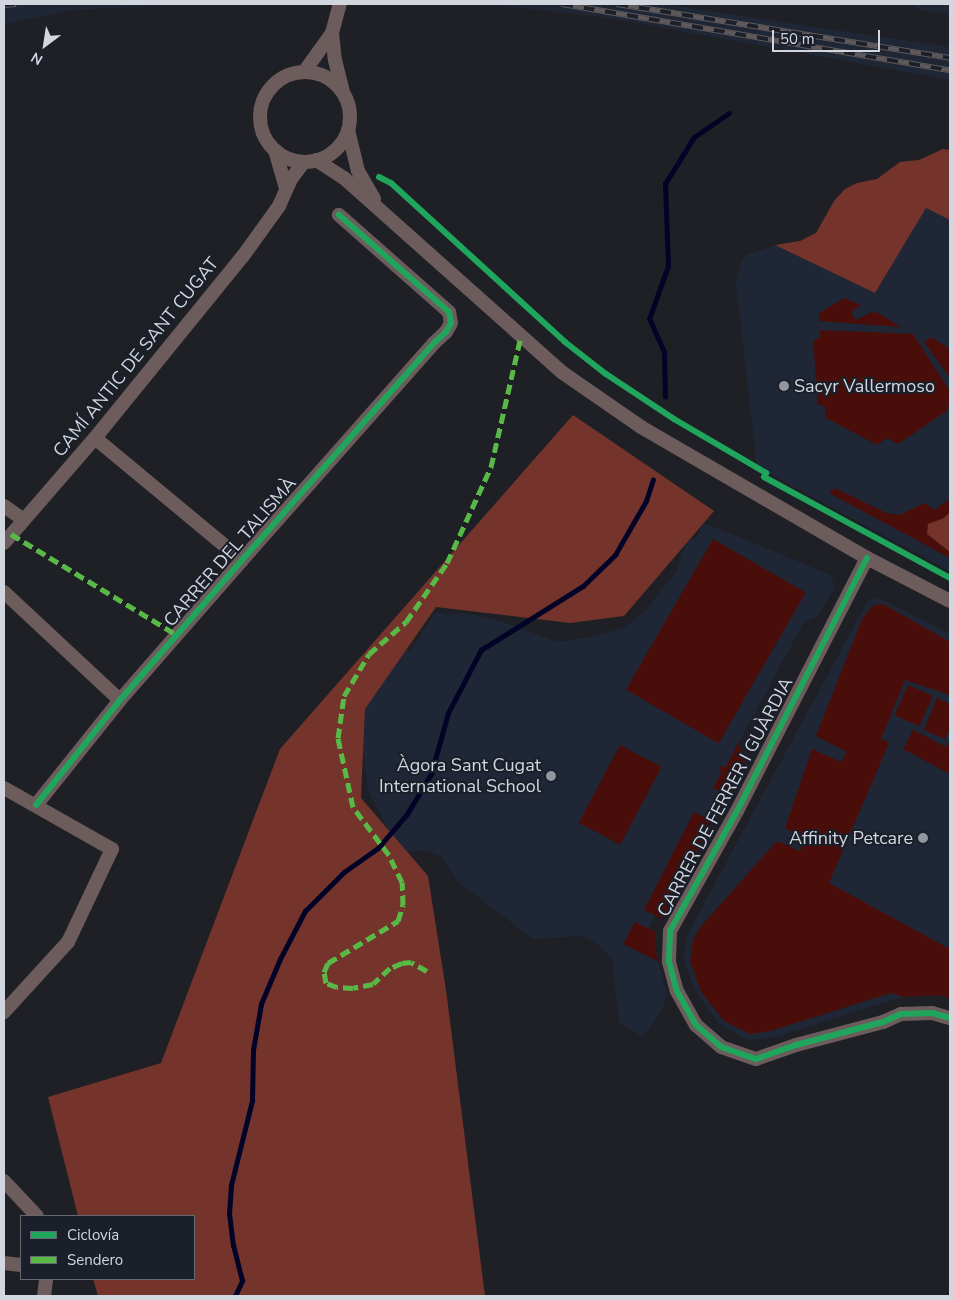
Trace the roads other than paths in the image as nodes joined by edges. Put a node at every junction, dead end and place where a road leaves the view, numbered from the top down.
1 (340, 4) edge
2 (332, 33) junction
3 (304, 72) junction
4 (344, 94) junction
5 (348, 130) junction
6 (275, 150) junction
7 (310, 161) junction
8 (286, 188) junction
9 (383, 212) junction
10 (339, 215) dead end
11 (95, 438) junction
12 (4, 506) edge
13 (24, 520) junction
14 (4, 543) edge
15 (867, 558) junction
16 (242, 560) junction
17 (4, 592) edge
18 (950, 601) edge
19 (120, 700) junction
20 (4, 788) edge
21 (36, 805) junction
22 (4, 1012) edge
23 (950, 1018) edge
24 (4, 1181) edge
25 (36, 1215) edge
26 (4, 1263) edge
27 (20, 1265) edge
28 (46, 1280) edge
29 (44, 1296) edge

1 - 2 street
2 - 3 street
2 - 4 street
3 - 4 street
3 - 6 street
4 - 5 street
5 - 7 street
5 - 9 street
6 - 7 street
6 - 8 street
7 - 8 street, CAMÍ ANTIC DE SANT CUGAT
7 - 9 street
8 - 11 street, CAMÍ ANTIC DE SANT CUGAT
9 - 15 street
10 - 16 street, CARRER DEL TALISMÀ
11 - 13 street, CAMÍ ANTIC DE SANT CUGAT
11 - 16 street
12 - 13 street
13 - 14 street, CAMÍ ANTIC DE SANT CUGAT
15 - 18 street
15 - 23 street, CARRER DE FERRER I GUÀRDIA
16 - 19 street, CARRER DEL TALISMÀ
17 - 19 street
19 - 21 street, CARRER DEL TALISMÀ
20 - 21 street
21 - 22 street
24 - 25 street
26 - 27 street
28 - 29 street

